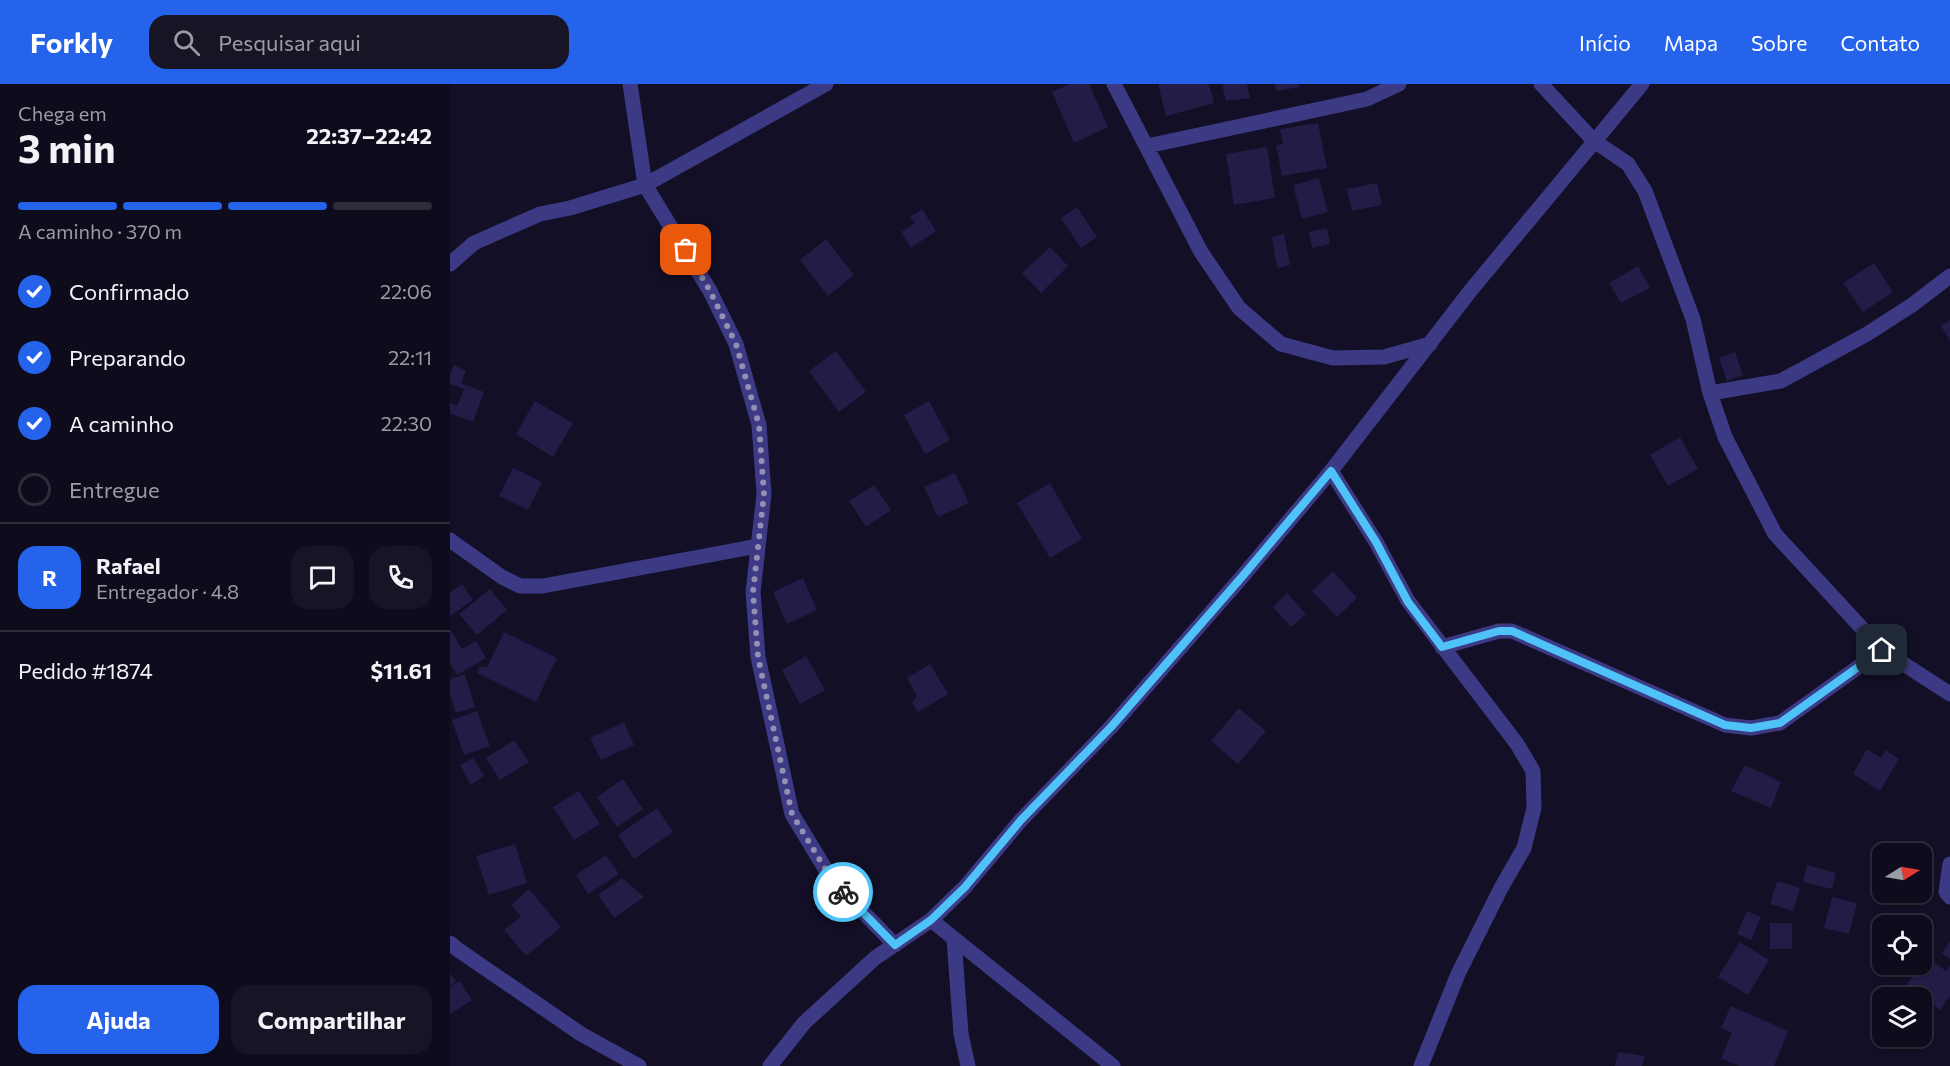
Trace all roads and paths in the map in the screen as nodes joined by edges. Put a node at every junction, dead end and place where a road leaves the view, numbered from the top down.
1 (630, 84) edge
2 (826, 84) edge
3 (1114, 84) edge
4 (1399, 84) edge
5 (1541, 84) edge
6 (1642, 84) edge
7 (1594, 141) junction
8 (1147, 146) junction
9 (645, 185) junction
10 (450, 264) edge
11 (1950, 276) edge
12 (1430, 344) junction
13 (1710, 393) junction
14 (1331, 471) junction
15 (450, 540) edge
16 (759, 546) junction
17 (1442, 647) junction
18 (1882, 650) junction
19 (1950, 694) edge
20 (1950, 864) edge
21 (1950, 897) edge
22 (931, 920) junction
23 (954, 939) junction
24 (450, 943) edge
25 (895, 945) junction
26 (639, 1066) edge
27 (770, 1066) edge
28 (968, 1066) edge
29 (1113, 1066) edge
30 (1421, 1066) edge

1 - 9 street
2 - 9 street
3 - 8 street
4 - 8 street
5 - 7 street
6 - 7 street
7 - 12 street
7 - 13 street
8 - 12 street
9 - 10 street
9 - 16 street
11 - 13 street
12 - 14 street
13 - 18 street
14 - 17 street
14 - 22 street
15 - 16 street
16 - 25 street
17 - 18 street
17 - 30 street
18 - 19 street
20 - 21 street
22 - 23 street
22 - 25 street
23 - 28 street
23 - 29 street
24 - 26 street
25 - 27 street

